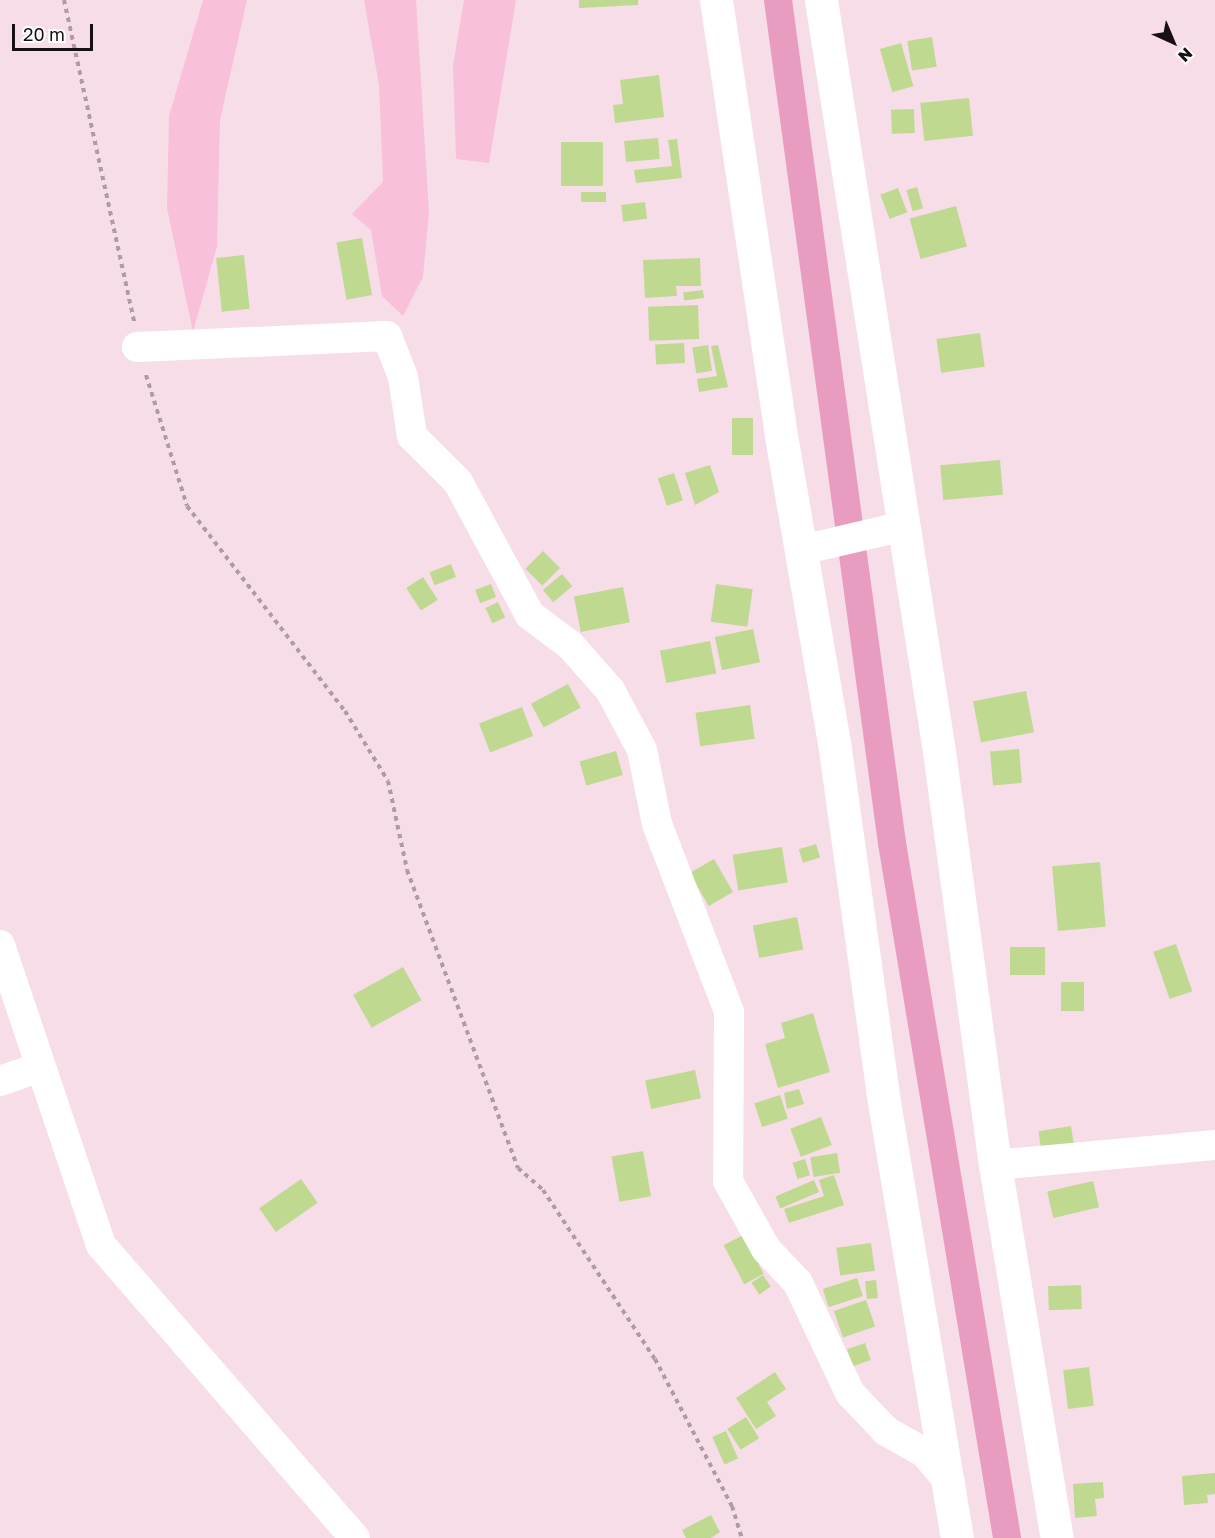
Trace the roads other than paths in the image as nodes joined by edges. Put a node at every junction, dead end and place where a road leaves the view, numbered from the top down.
1 (716, 0) edge
2 (821, 0) edge
3 (138, 347) road end
4 (905, 526) junction
5 (815, 546) junction
6 (0, 945) edge
7 (40, 1067) junction
8 (0, 1081) edge
9 (1215, 1145) edge
10 (995, 1165) junction
11 (950, 1484) junction
12 (355, 1538) edge
13 (957, 1538) edge
14 (1057, 1538) edge

1 - 5 main road
2 - 4 main road
3 - 11 street
4 - 5 street
4 - 10 main road
5 - 11 main road
6 - 7 street
7 - 8 street
7 - 12 street
9 - 10 street
10 - 14 main road
11 - 13 main road

